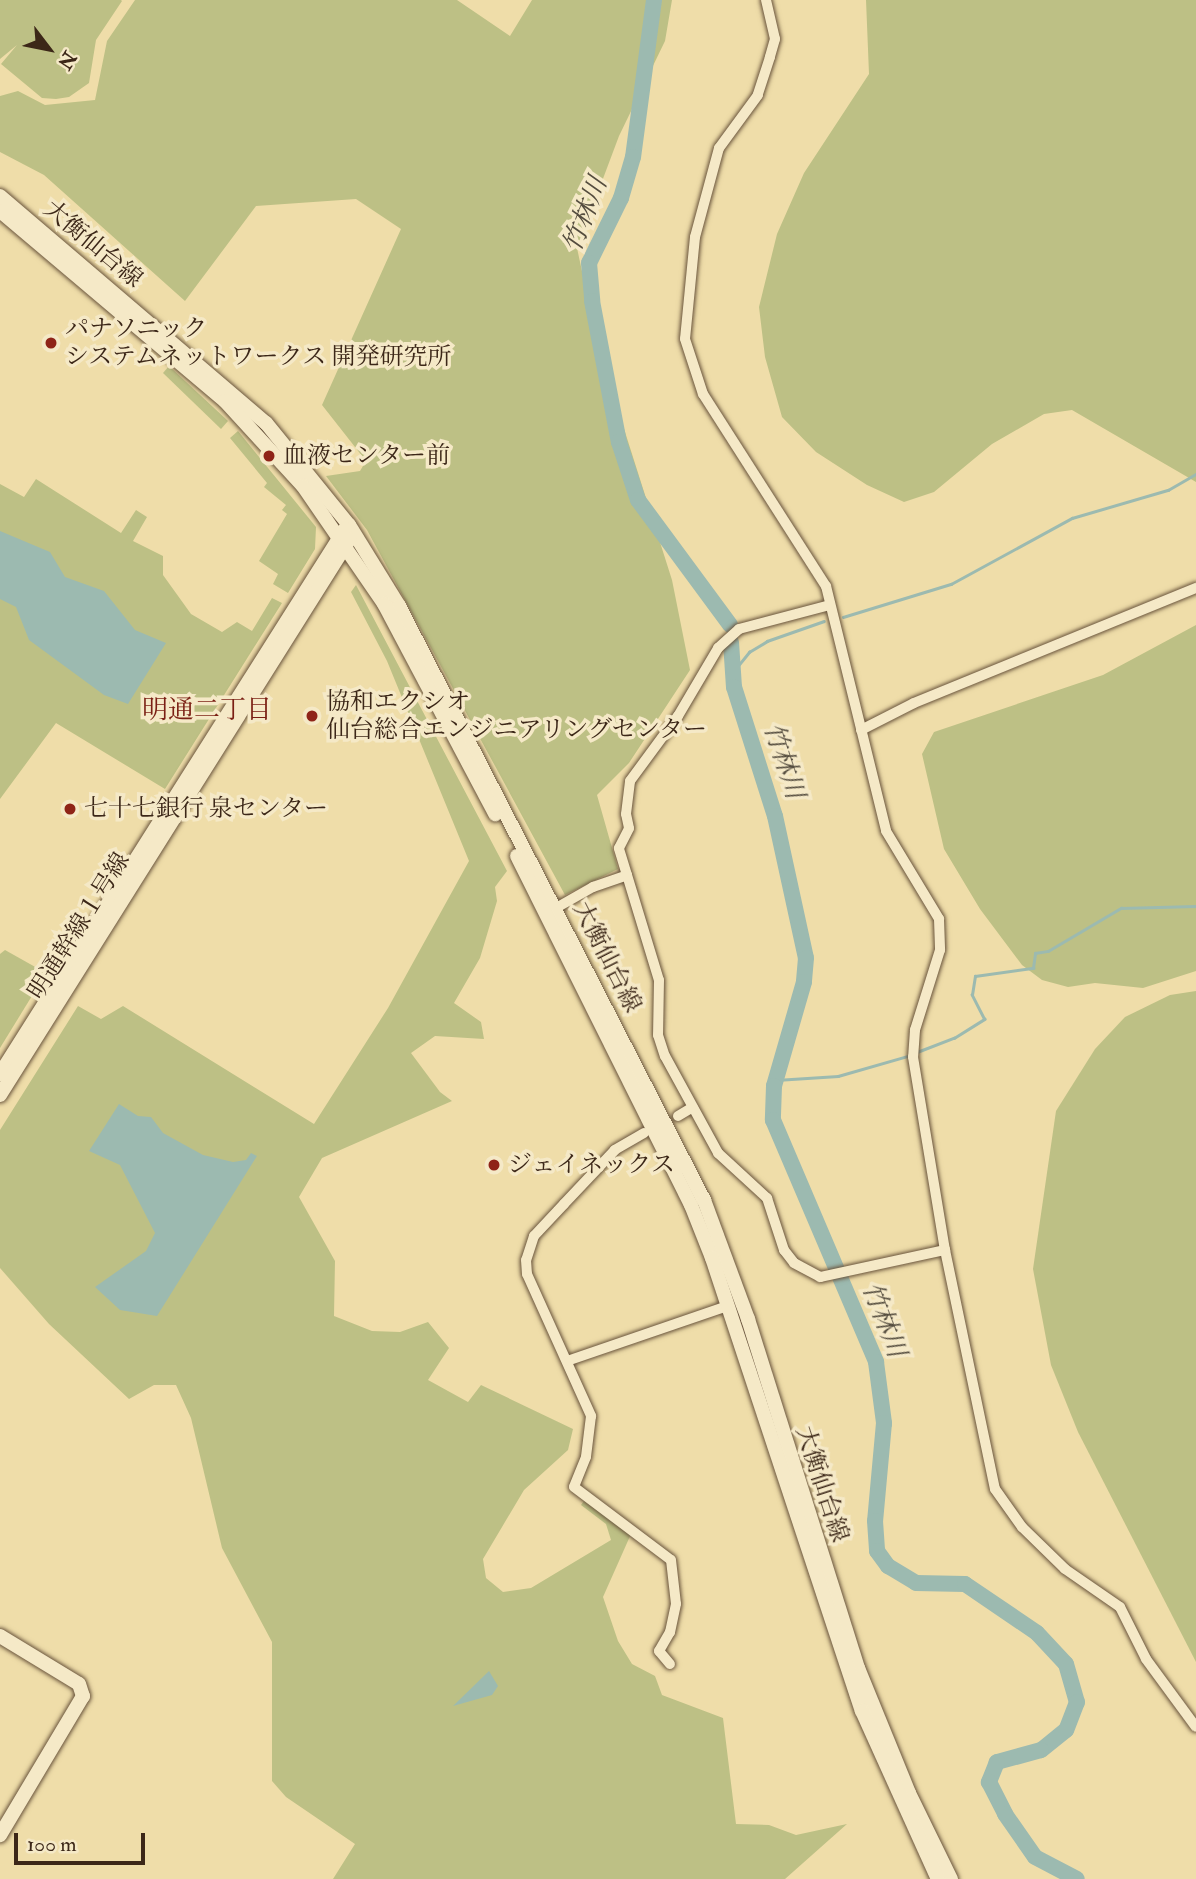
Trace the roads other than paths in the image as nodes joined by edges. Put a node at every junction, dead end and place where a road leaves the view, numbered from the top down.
1 (766, 0) edge
2 (0, 196) edge
3 (0, 211) edge
4 (347, 535) junction
5 (1196, 587) edge
6 (830, 605) junction
7 (861, 730) junction
8 (627, 875) junction
9 (556, 908) junction
10 (0, 1074) edge
11 (0, 1095) edge
12 (694, 1107) junction
13 (678, 1116) dead end
14 (644, 1133) dead end
15 (945, 1250) junction
16 (728, 1306) junction
17 (567, 1361) junction
18 (0, 1636) edge
19 (670, 1664) dead end
20 (1196, 1727) edge
21 (0, 1835) edge
22 (937, 1879) edge
23 (951, 1879) edge

1 - 6 street
2 - 4 main road, 大衡仙台線
3 - 4 main road, 大衡仙台線
4 - 9 main road, 大衡仙台線
4 - 10 main road
4 - 11 main road, 明通幹線１号線
4 - 16 main road, 大衡仙台線
5 - 7 street
6 - 7 street
6 - 8 street
7 - 15 street
8 - 9 street
8 - 12 street
9 - 23 main road, 大衡仙台線
12 - 13 street
12 - 15 street
14 - 17 street
15 - 20 street
16 - 17 street
16 - 22 main road, 大衡仙台線
17 - 19 street
18 - 21 main road

